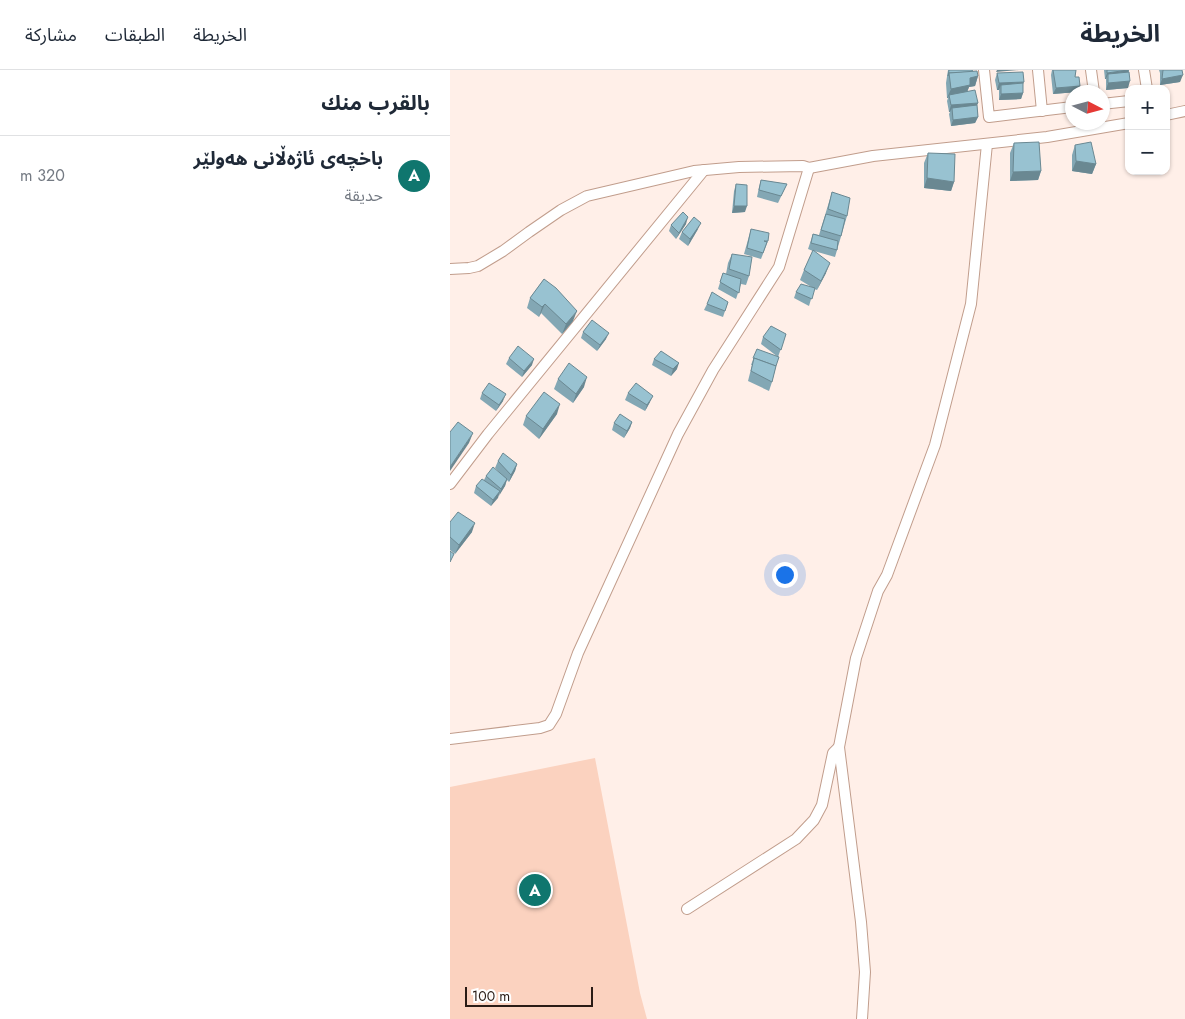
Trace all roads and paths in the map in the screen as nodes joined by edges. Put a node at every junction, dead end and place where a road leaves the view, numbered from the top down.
1 (984, 70) edge
2 (1038, 70) edge
3 (1091, 70) edge
4 (1144, 70) edge
5 (1093, 85) edge
6 (1146, 85) edge
7 (1125, 101) edge
8 (1110, 103) edge
9 (1065, 108) edge
10 (1042, 111) junction
11 (1185, 111) edge
12 (1170, 114) edge
13 (1125, 124) edge
14 (987, 144) junction
15 (809, 168) junction
16 (704, 170) junction
17 (450, 269) edge
18 (450, 484) edge
19 (450, 739) edge
20 (839, 747) junction
21 (687, 909) dead end
22 (862, 1019) edge

1 - 10 street
2 - 10 street
3 - 5 street
4 - 6 street
7 - 8 street
9 - 10 street
11 - 12 street
13 - 14 street
14 - 15 street
14 - 20 street
15 - 16 street
15 - 19 street
16 - 17 street
16 - 18 street
20 - 21 street
20 - 22 street

